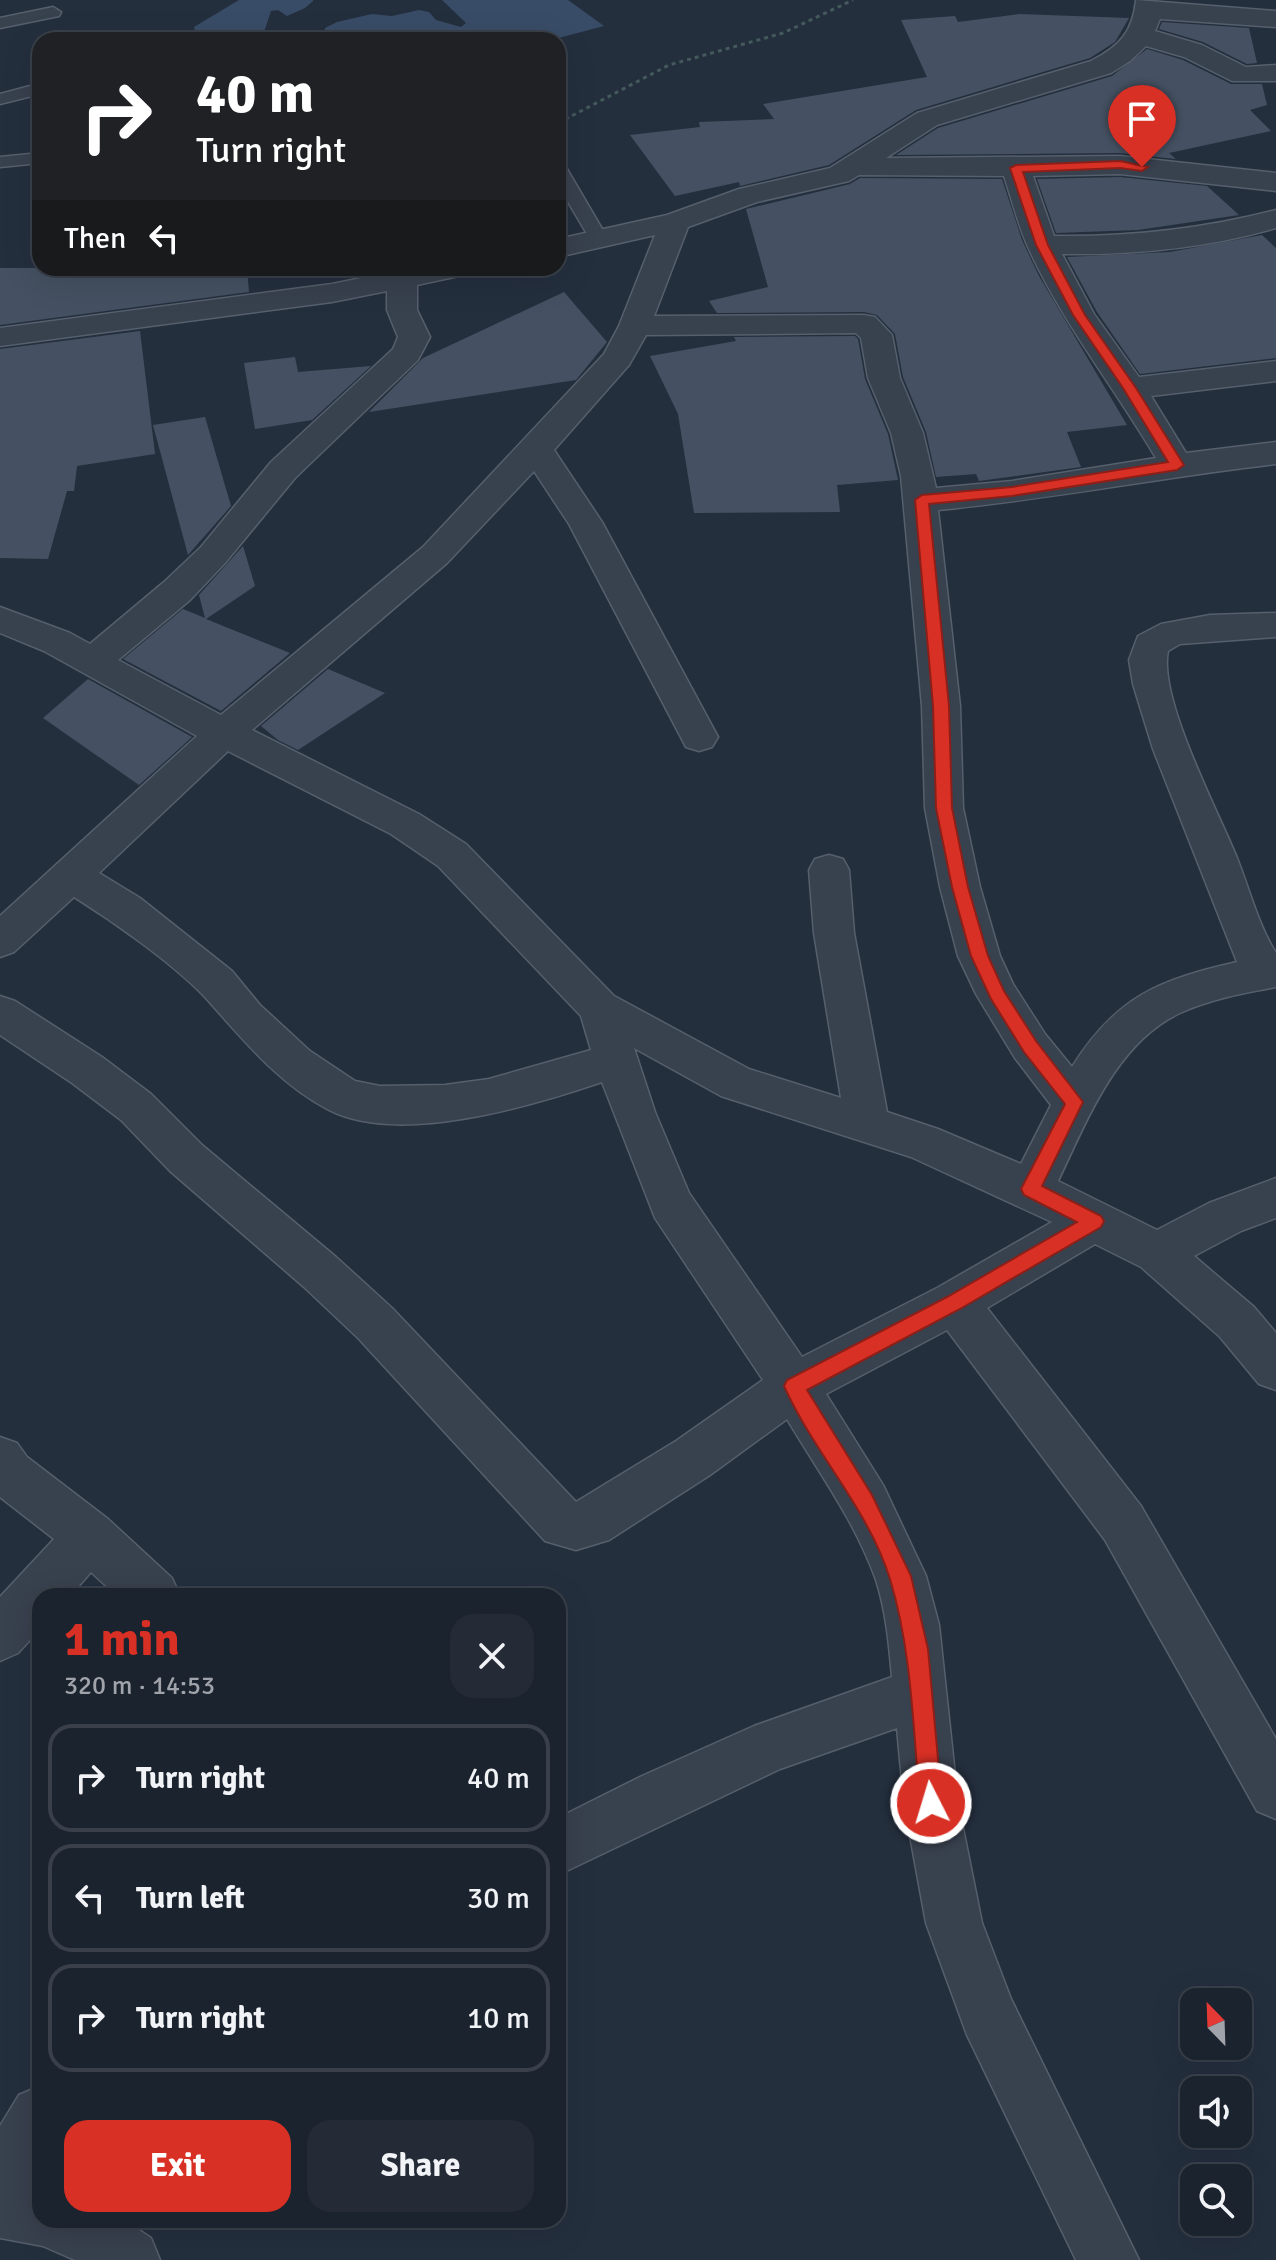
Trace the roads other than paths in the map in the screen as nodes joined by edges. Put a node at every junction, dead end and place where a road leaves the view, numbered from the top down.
1 (53, 12) dead end
2 (1146, 15) edge
3 (1276, 19) edge
4 (0, 23) edge
5 (1276, 73) edge
6 (30, 91) dead end
7 (0, 99) edge
8 (32, 159) edge
9 (0, 162) edge
10 (857, 166) junction
11 (1016, 168) junction
12 (1276, 171) edge
13 (1237, 176) junction
14 (1276, 182) edge
15 (566, 183) edge
16 (1276, 219) edge
17 (675, 222) junction
18 (599, 239) junction
19 (1042, 245) junction
20 (566, 246) edge
21 (417, 276) edge
22 (402, 279) junction
23 (635, 326) junction
24 (0, 337) edge
25 (1276, 371) edge
26 (1130, 388) junction
27 (536, 449) junction
28 (1276, 453) edge
29 (1177, 465) junction
30 (922, 500) junction
31 (0, 619) edge
32 (1276, 625) edge
33 (93, 661) junction
34 (224, 733) junction
35 (699, 737) dead end
36 (829, 870) dead end
37 (70, 875) junction
38 (0, 941) edge
39 (1269, 971) edge
40 (599, 1008) junction
41 (0, 1013) edge
42 (618, 1059) junction
43 (1074, 1102) junction
44 (867, 1125) junction
45 (1031, 1189) junction
46 (1276, 1198) edge
47 (1094, 1221) junction
48 (1157, 1253) junction
49 (954, 1303) junction
50 (1276, 1368) edge
51 (794, 1386) junction
52 (0, 1460) edge
53 (90, 1536) junction
54 (43, 1588) edge
55 (145, 1588) edge
56 (32, 1600) edge
57 (0, 1635) edge
58 (921, 1693) junction
59 (1276, 1792) edge
60 (566, 1843) edge
61 (32, 2129) edge
62 (0, 2183) edge
63 (0, 2207) edge
64 (32, 2214) edge
65 (82, 2228) edge
66 (129, 2260) edge
67 (1108, 2260) edge

1 - 4 lane
2 - 3 street
2 - 5 street
2 - 10 street
6 - 7 lane
8 - 9 lane
10 - 11 street
10 - 17 street
11 - 13 street
11 - 19 street
12 - 13 street
13 - 14 street
15 - 18 lane
16 - 19 street
17 - 18 street
17 - 23 street
18 - 20 street
19 - 26 street
21 - 22 street
22 - 24 street
22 - 33 street
23 - 27 street
23 - 30 street
25 - 26 street
26 - 29 street
27 - 34 street
27 - 35 street
28 - 29 street
29 - 30 street
30 - 43 street
31 - 33 street
32 - 39 street
33 - 34 street
34 - 37 street
34 - 40 street
36 - 44 street
37 - 38 street
37 - 42 street
39 - 43 street
40 - 42 street
40 - 44 street
41 - 51 street
42 - 51 street
43 - 45 street
44 - 45 street
45 - 47 street
46 - 48 street
47 - 48 street
47 - 49 street
48 - 50 street
49 - 51 street
49 - 59 street
51 - 58 street
52 - 53 street
53 - 54 street
53 - 55 street
56 - 57 street
58 - 60 street
58 - 67 street
61 - 62 street
63 - 64 street
65 - 66 street

